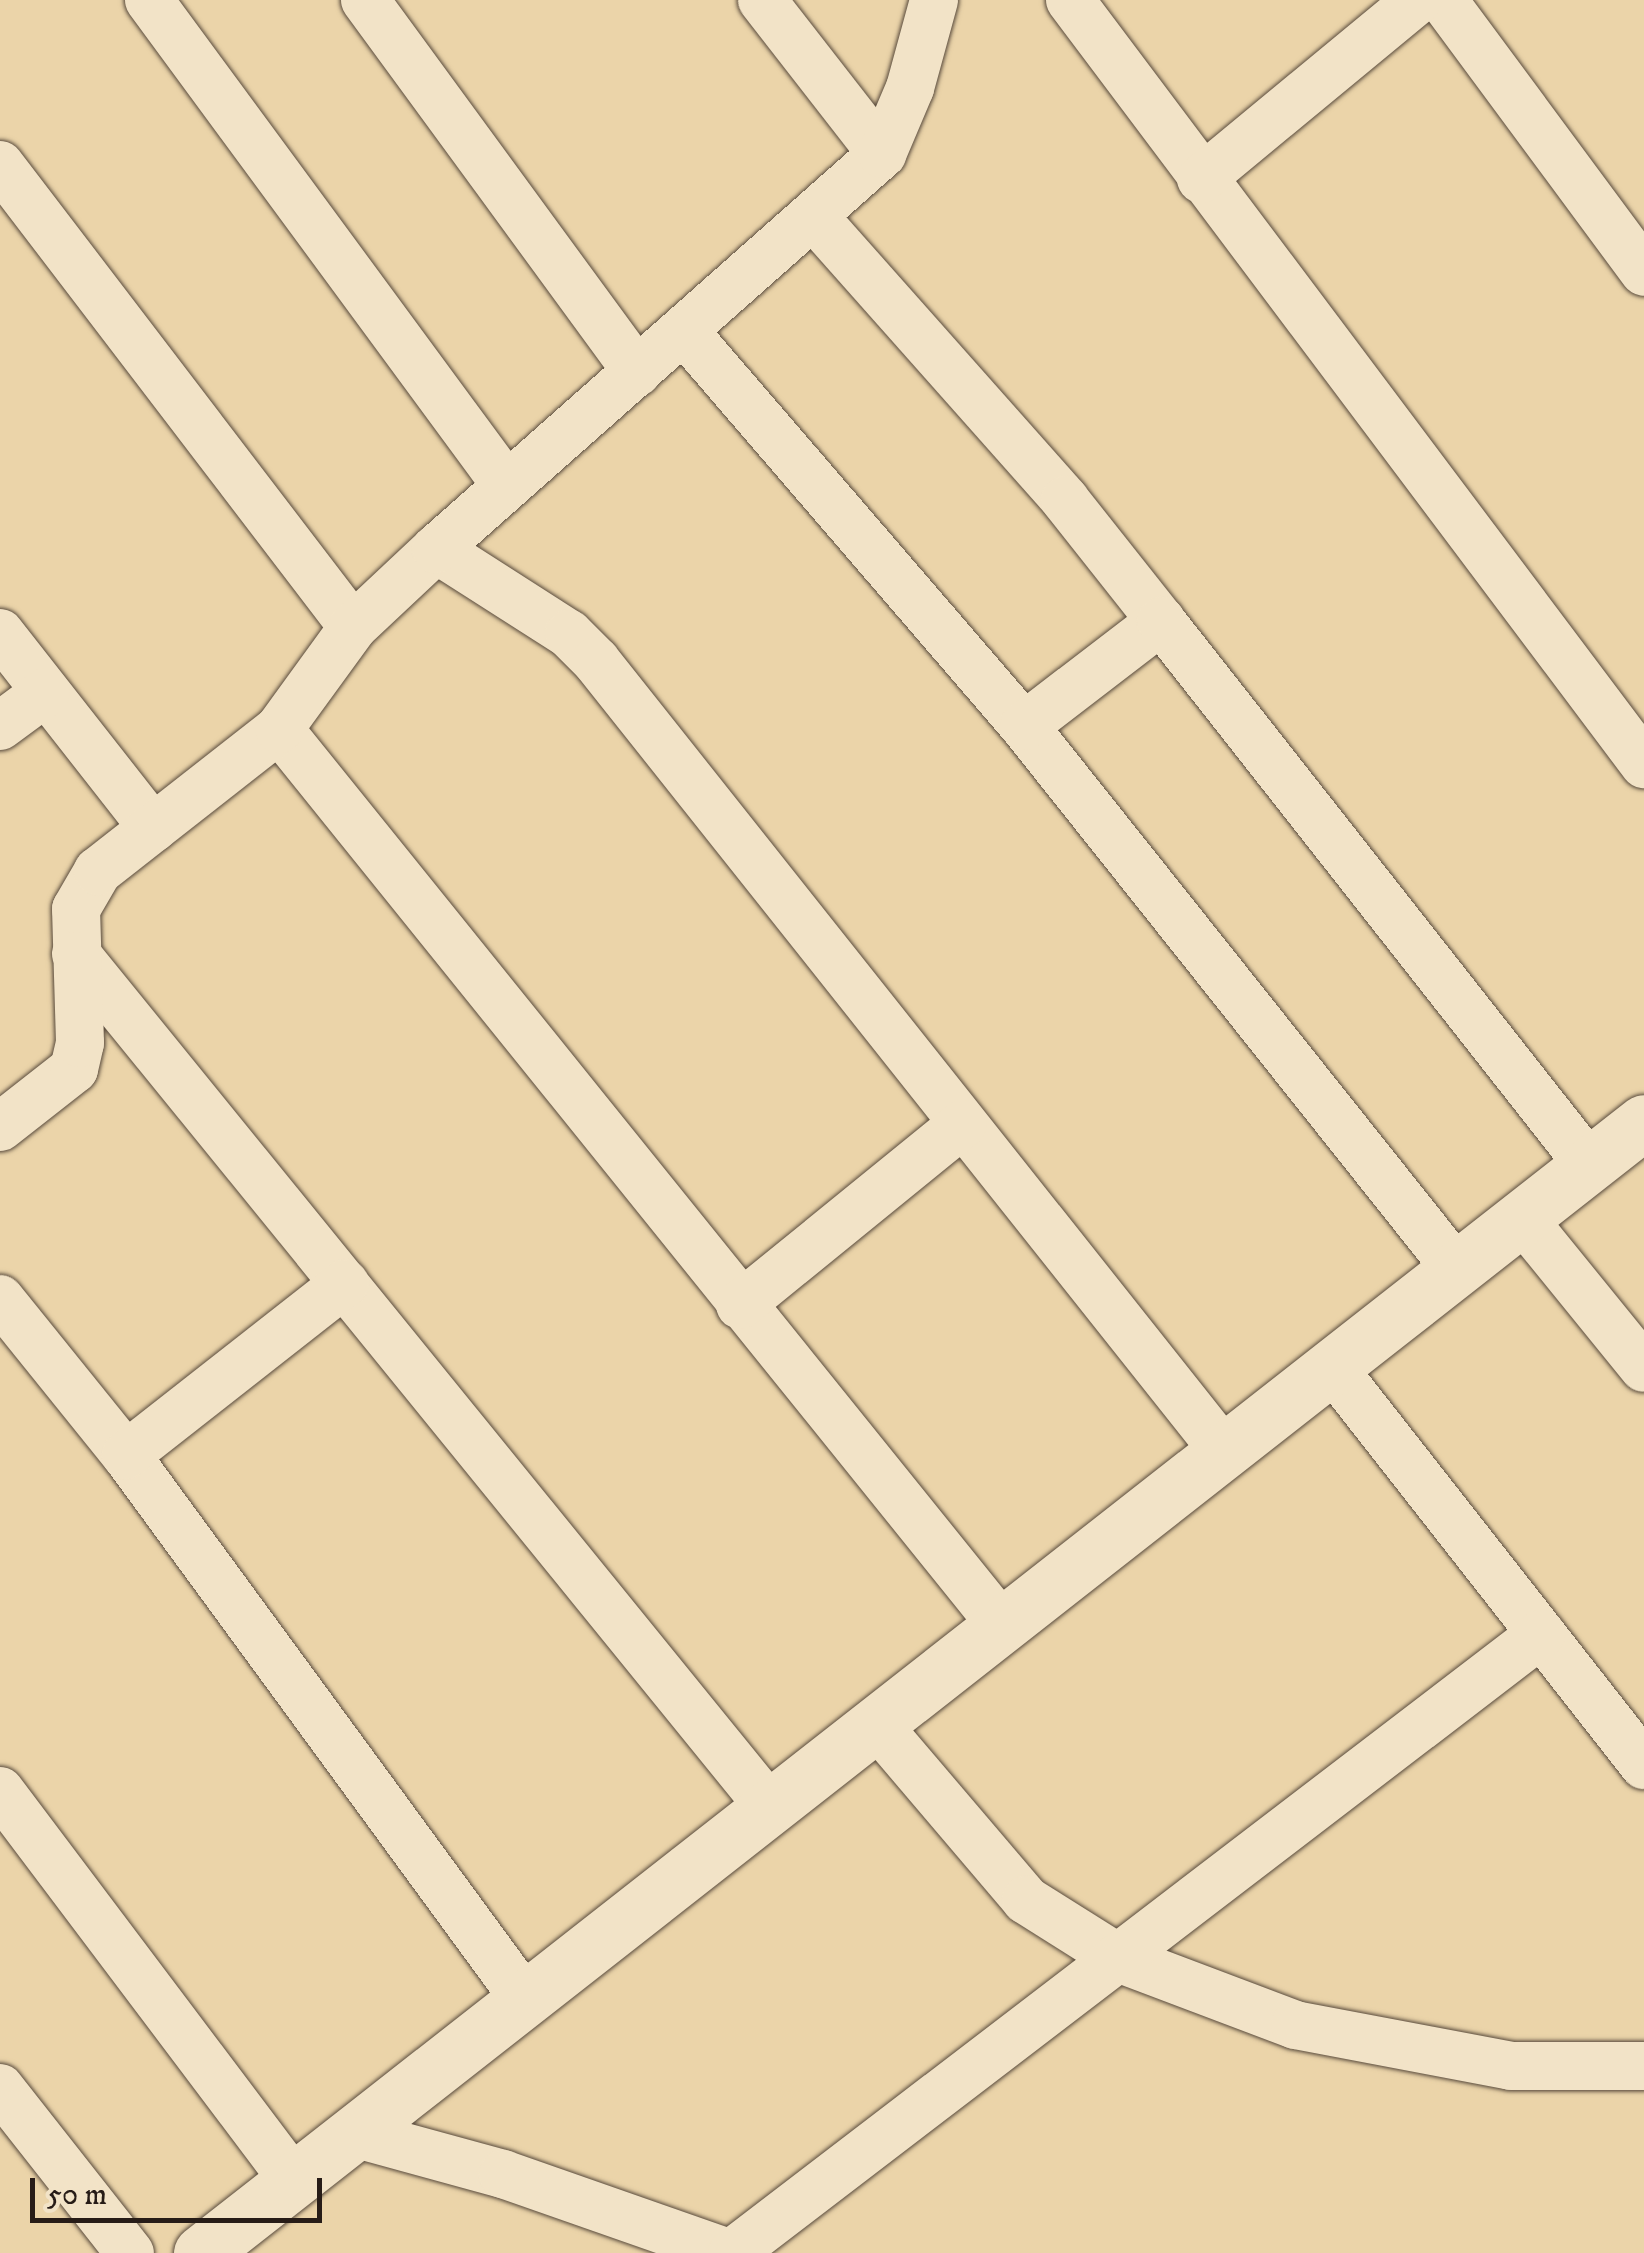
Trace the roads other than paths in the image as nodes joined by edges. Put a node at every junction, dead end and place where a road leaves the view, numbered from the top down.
1 (149, 0) edge
2 (364, 0) edge
3 (762, 0) edge
4 (934, 0) edge
5 (1070, 0) edge
6 (1417, 0) edge
7 (1443, 0) edge
8 (882, 154) junction
9 (1201, 179) junction
10 (5, 180) edge
11 (814, 218) junction
12 (1644, 272) edge
13 (684, 331) junction
14 (636, 372) junction
15 (506, 484) junction
16 (436, 548) junction
17 (1161, 621) junction
18 (353, 628) junction
19 (0, 633) edge
20 (46, 692) junction
21 (0, 726) edge
22 (1024, 726) junction
23 (279, 729) junction
24 (1644, 764) edge
25 (152, 828) junction
26 (76, 954) junction
27 (1644, 1122) edge
28 (964, 1124) junction
29 (0, 1127) edge
30 (1589, 1165) junction
31 (1522, 1218) junction
32 (1457, 1270) junction
33 (345, 1283) junction
34 (0, 1299) edge
35 (740, 1305) junction
36 (1332, 1367) junction
37 (1644, 1368) edge
38 (126, 1454) junction
39 (1226, 1454) junction
40 (1003, 1627) junction
41 (1542, 1634) junction
42 (878, 1726) junction
43 (1644, 1765) edge
44 (0, 1791) edge
45 (771, 1809) junction
46 (1118, 1958) junction
47 (526, 2000) junction
48 (1644, 2066) edge
49 (0, 2088) edge
50 (353, 2133) junction
51 (294, 2181) junction
52 (130, 2253) edge
53 (200, 2253) edge
54 (730, 2253) edge

1 - 15 street
2 - 14 street
3 - 8 street
4 - 8 street
5 - 9 street
6 - 9 street
7 - 12 street
8 - 11 street
9 - 24 street
10 - 18 street
11 - 13 street
11 - 17 street
13 - 14 street
13 - 22 street
14 - 15 street
15 - 16 street
16 - 18 street
16 - 28 street
17 - 22 street
17 - 30 street
18 - 23 street
19 - 20 street
20 - 21 street
20 - 25 street
22 - 32 street
23 - 25 street
23 - 35 street
25 - 26 street
26 - 29 street
26 - 33 street
27 - 30 main road
28 - 35 street
28 - 39 street
30 - 31 main road
31 - 32 main road
31 - 37 street
32 - 36 main road
33 - 38 street
33 - 45 street
34 - 38 street
35 - 40 street
36 - 39 main road
36 - 41 street
38 - 47 street
39 - 40 main road
40 - 42 main road
41 - 43 street
41 - 46 street
42 - 45 main road
42 - 46 street
44 - 51 street
45 - 47 main road
46 - 48 street
46 - 54 street
47 - 50 main road
49 - 52 street
50 - 51 main road
50 - 54 street
51 - 53 main road

